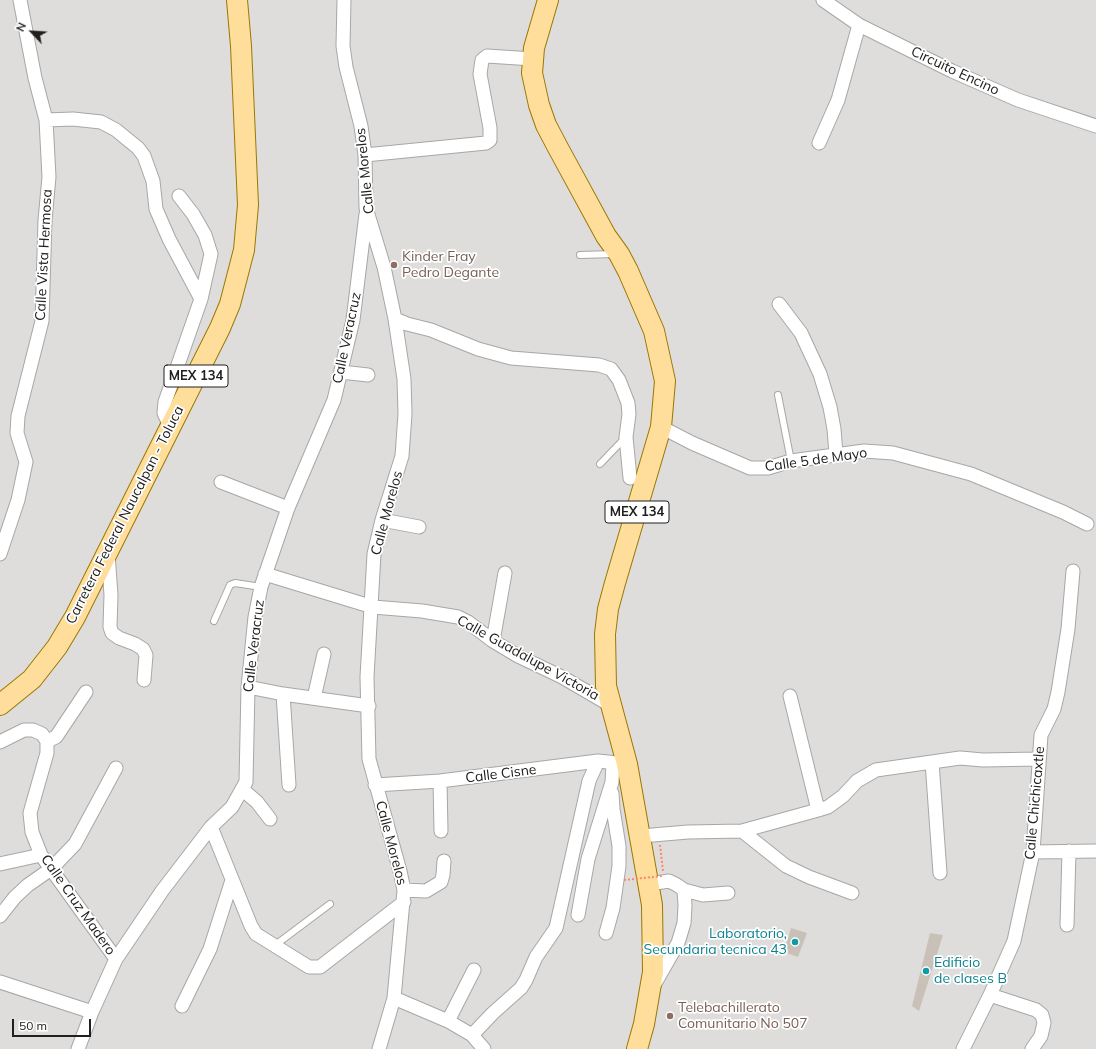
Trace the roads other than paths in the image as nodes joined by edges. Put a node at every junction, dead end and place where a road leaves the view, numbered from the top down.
1 (20, 0) edge
2 (237, 0) edge
3 (344, 0) edge
4 (548, 0) edge
5 (823, 0) edge
6 (859, 25) junction
7 (533, 59) junction
8 (46, 120) junction
9 (1096, 126) edge
10 (819, 143) dead end
11 (365, 155) junction
12 (179, 196) dead end
13 (366, 208) junction
14 (619, 254) junction
15 (580, 255) dead end
16 (201, 299) junction
17 (779, 304) dead end
18 (395, 319) junction
19 (341, 372) junction
20 (368, 375) dead end
21 (778, 395) dead end
22 (170, 426) junction
23 (662, 427) junction
24 (626, 436) junction
25 (836, 454) junction
26 (791, 461) junction
27 (600, 464) dead end
28 (630, 478) dead end
29 (221, 482) dead end
30 (288, 508) junction
31 (382, 520) junction
32 (1087, 524) dead end
33 (419, 527) dead end
34 (0, 554) edge
35 (108, 554) junction
36 (1073, 572) dead end
37 (505, 573) dead end
38 (265, 574) junction
39 (261, 587) junction
40 (373, 607) junction
41 (214, 621) dead end
42 (493, 641) junction
43 (324, 654) dead end
44 (144, 680) dead end
45 (248, 687) junction
46 (86, 692) dead end
47 (283, 694) junction
48 (790, 696) dead end
49 (314, 698) junction
50 (0, 705) edge
51 (610, 705) junction
52 (369, 706) junction
53 (47, 741) junction
54 (0, 742) edge
55 (1038, 759) junction
56 (598, 761) junction
57 (932, 762) junction
58 (620, 763) junction
59 (116, 768) dead end
60 (440, 781) junction
61 (612, 782) junction
62 (289, 785) dead end
63 (376, 785) junction
64 (243, 790) junction
65 (818, 810) junction
66 (270, 819) dead end
67 (211, 827) junction
68 (441, 831) dead end
69 (742, 831) junction
70 (650, 835) junction
71 (1069, 851) junction
72 (1096, 851) edge
73 (1033, 852) junction
74 (41, 855) junction
75 (444, 861) dead end
76 (0, 864) edge
77 (51, 869) junction
78 (940, 873) dead end
79 (232, 880) junction
80 (656, 880) junction
81 (684, 890) junction
82 (728, 893) dead end
83 (852, 893) dead end
84 (404, 896) junction
85 (330, 904) dead end
86 (578, 915) dead end
87 (0, 916) edge
88 (1067, 924) dead end
89 (606, 933) dead end
90 (274, 946) junction
91 (116, 959) junction
92 (474, 970) dead end
93 (0, 982) edge
94 (651, 991) junction
95 (990, 995) junction
96 (394, 998) junction
97 (182, 1006) dead end
98 (92, 1012) junction
99 (448, 1021) junction
100 (472, 1034) junction
101 (78, 1049) edge
102 (379, 1049) edge
103 (482, 1049) edge
104 (637, 1049) edge
105 (962, 1049) edge
106 (1032, 1049) edge

1 - 8 street, Calle Vista Hermosa
2 - 22 main road, Carretera Federal Naucalpan - Toluca / MEX 134
3 - 11 street, Calle Morelos
4 - 7 main road, MEX 134
5 - 6 street, Circuito Encino
6 - 9 street, Circuito Encino
6 - 10 street
7 - 11 street
7 - 14 main road, MEX 134
8 - 16 street
8 - 34 street, Calle Vista Hermosa
11 - 13 street, Calle Morelos
12 - 16 street
13 - 18 street, Calle Morelos
13 - 19 street, Calle Veracruz
14 - 15 lane
14 - 23 main road, MEX 134
16 - 22 street
17 - 25 street
18 - 24 street
18 - 31 street, Calle Morelos
19 - 20 street
19 - 30 street, Calle Veracruz
21 - 26 lane
22 - 35 main road, Carretera Federal Naucalpan - Toluca / MEX 134
23 - 26 street, Calle 5 de Mayo
23 - 51 main road, MEX 134
24 - 27 lane
24 - 28 street
25 - 26 street, Calle 5 de Mayo
25 - 32 street, Calle 5 de Mayo
29 - 30 street
30 - 38 street, Calle Veracruz
31 - 33 street
31 - 40 street, Calle Morelos
35 - 44 street
35 - 50 main road, Carretera Federal Naucalpan - Toluca / MEX 134
36 - 55 street, Calle Chichicaxtle
37 - 42 street
38 - 39 street, Calle Veracruz
38 - 40 street, Calle Guadalupe Victoria
39 - 41 lane
39 - 45 street, Calle Veracruz
40 - 42 street, Calle Guadalupe Victoria
40 - 52 street, Calle Morelos
42 - 51 street, Calle Guadalupe Victoria
43 - 49 street
45 - 47 street
45 - 64 street, Calle Veracruz
46 - 53 street
47 - 49 street
47 - 62 street
48 - 65 street
49 - 52 street
51 - 58 main road, MEX 134
52 - 63 street, Calle Morelos
53 - 54 street
53 - 74 street, Calle Cruz Madero
55 - 57 street
55 - 73 street, Calle Chichicaxtle
56 - 58 street, Calle Cisne
56 - 60 street, Calle Cisne
56 - 100 street
57 - 65 street
57 - 78 street
58 - 61 street
58 - 70 main road, MEX 134
59 - 77 street
60 - 63 street, Calle Cisne
60 - 68 street
61 - 86 street
61 - 89 street
63 - 84 street, Calle Morelos
64 - 66 street
64 - 67 street, Calle Veracruz
65 - 69 street
67 - 79 street
67 - 91 street, Calle Veracruz
69 - 70 street
69 - 83 street
70 - 80 main road, MEX 134
71 - 72 street
71 - 73 street
71 - 88 street
73 - 95 street, Calle Chichicaxtle
74 - 76 street
74 - 77 street, Calle Cruz Madero
75 - 84 street
77 - 87 street
77 - 91 street, Calle Cruz Madero
79 - 90 street
79 - 97 street
80 - 81 street
80 - 94 main road, MEX 134
81 - 82 street
81 - 94 street
84 - 90 street
84 - 96 street, Calle Morelos
85 - 90 lane
91 - 98 street, Calle Veracruz
92 - 99 street
93 - 98 street
94 - 104 main road, MEX 134
95 - 105 street, Calle Chichicaxtle
95 - 106 street
96 - 99 street
96 - 102 street, Calle Morelos
98 - 101 street, Calle Veracruz
99 - 100 street
100 - 103 street

